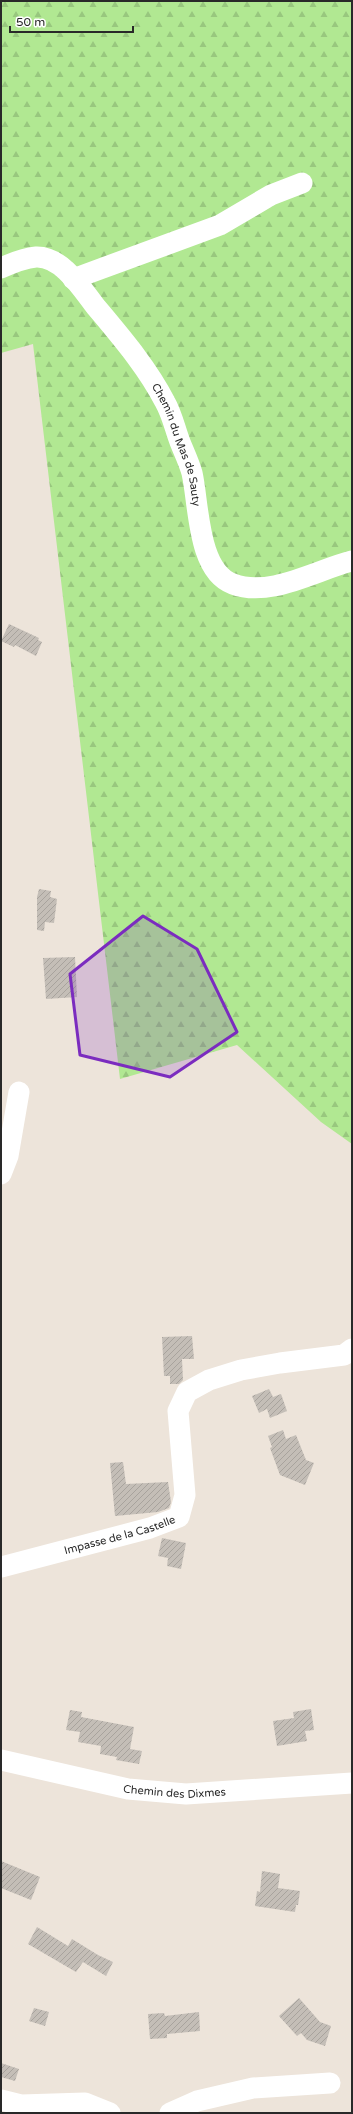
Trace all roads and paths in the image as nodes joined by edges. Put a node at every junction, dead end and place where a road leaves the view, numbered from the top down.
1 (302, 183) dead end
2 (1, 268) edge
3 (73, 279) junction
4 (352, 562) edge
5 (19, 1092) dead end
6 (1, 1174) edge
7 (352, 1349) edge
8 (1, 1567) edge
9 (1, 1760) edge
10 (352, 1783) edge
11 (330, 2082) dead end
12 (1, 2100) edge
13 (110, 2113) edge
14 (170, 2113) edge

1 - 3 street
2 - 3 street, Chemin du Mas de Sauty
3 - 4 street, Chemin du Mas de Sauty
5 - 6 street
7 - 8 street, Impasse de la Castelle
9 - 10 street, Chemin des Dixmes
11 - 14 street
12 - 13 street

